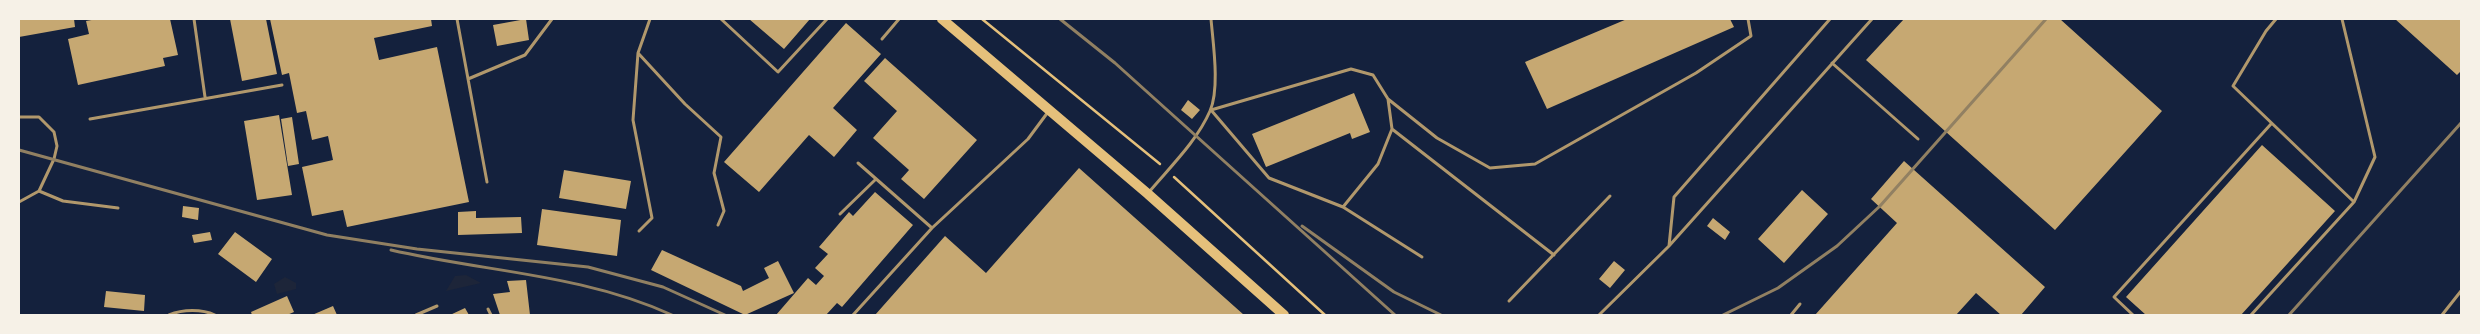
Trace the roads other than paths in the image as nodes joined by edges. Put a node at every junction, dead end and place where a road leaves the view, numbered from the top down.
1 (194, 19) edge
2 (457, 19) edge
3 (552, 19) edge
4 (650, 19) edge
5 (721, 19) edge
6 (827, 19) edge
7 (899, 19) edge
8 (942, 19) edge
9 (1211, 19) edge
10 (1748, 19) edge
11 (1830, 19) edge
12 (1872, 19) edge
13 (2276, 19) edge
14 (2342, 19) edge
15 (882, 39) dead end
16 (638, 53) junction
17 (1832, 63) junction
18 (468, 79) junction
19 (282, 85) dead end
20 (205, 97) junction
21 (1388, 99) junction
22 (1050, 110) junction
23 (1210, 110) junction
24 (19, 117) edge
25 (90, 119) dead end
26 (2271, 124) junction
27 (1392, 129) junction
28 (1918, 139) dead end
29 (858, 163) dead end
30 (876, 179) junction
31 (486, 182) dead end
32 (39, 191) junction
33 (1148, 194) junction
34 (1610, 196) dead end
35 (19, 202) edge
36 (2354, 202) junction
37 (1343, 207) junction
38 (118, 208) dead end
39 (840, 214) dead end
40 (718, 225) dead end
41 (932, 228) junction
42 (639, 231) dead end
43 (1669, 246) junction
44 (1554, 255) junction
45 (1422, 257) dead end
46 (2461, 292) edge
47 (1510, 301) dead end
48 (1800, 304) dead end
49 (436, 306) dead end
50 (488, 309) dead end
51 (169, 315) edge
52 (215, 315) edge
53 (416, 315) edge
54 (491, 315) edge
55 (853, 315) edge
56 (1284, 315) edge
57 (1599, 315) edge
58 (1791, 315) edge
59 (2133, 315) edge
60 (2251, 315) edge
61 (2442, 315) edge

1 - 20 lane
2 - 18 lane
3 - 18 lane
4 - 16 lane
5 - 6 lane
7 - 15 lane
8 - 22 main road
9 - 23 lane
10 - 21 lane
11 - 43 lane
12 - 17 lane
13 - 26 lane
14 - 36 lane
16 - 40 lane
16 - 42 lane
17 - 28 lane
17 - 43 lane
18 - 31 lane
19 - 20 lane
20 - 25 lane
21 - 23 lane
21 - 27 lane
22 - 33 main road
22 - 41 lane
23 - 33 lane
23 - 37 lane
24 - 32 lane
26 - 36 lane
26 - 59 lane
27 - 37 lane
27 - 44 lane
29 - 30 lane
30 - 39 lane
30 - 41 lane
32 - 35 lane
32 - 38 lane
33 - 56 main road
34 - 44 lane
36 - 60 lane
37 - 45 lane
41 - 55 lane
43 - 57 lane
44 - 47 lane
46 - 61 lane
48 - 58 lane
49 - 53 lane
50 - 54 lane
51 - 52 lane

